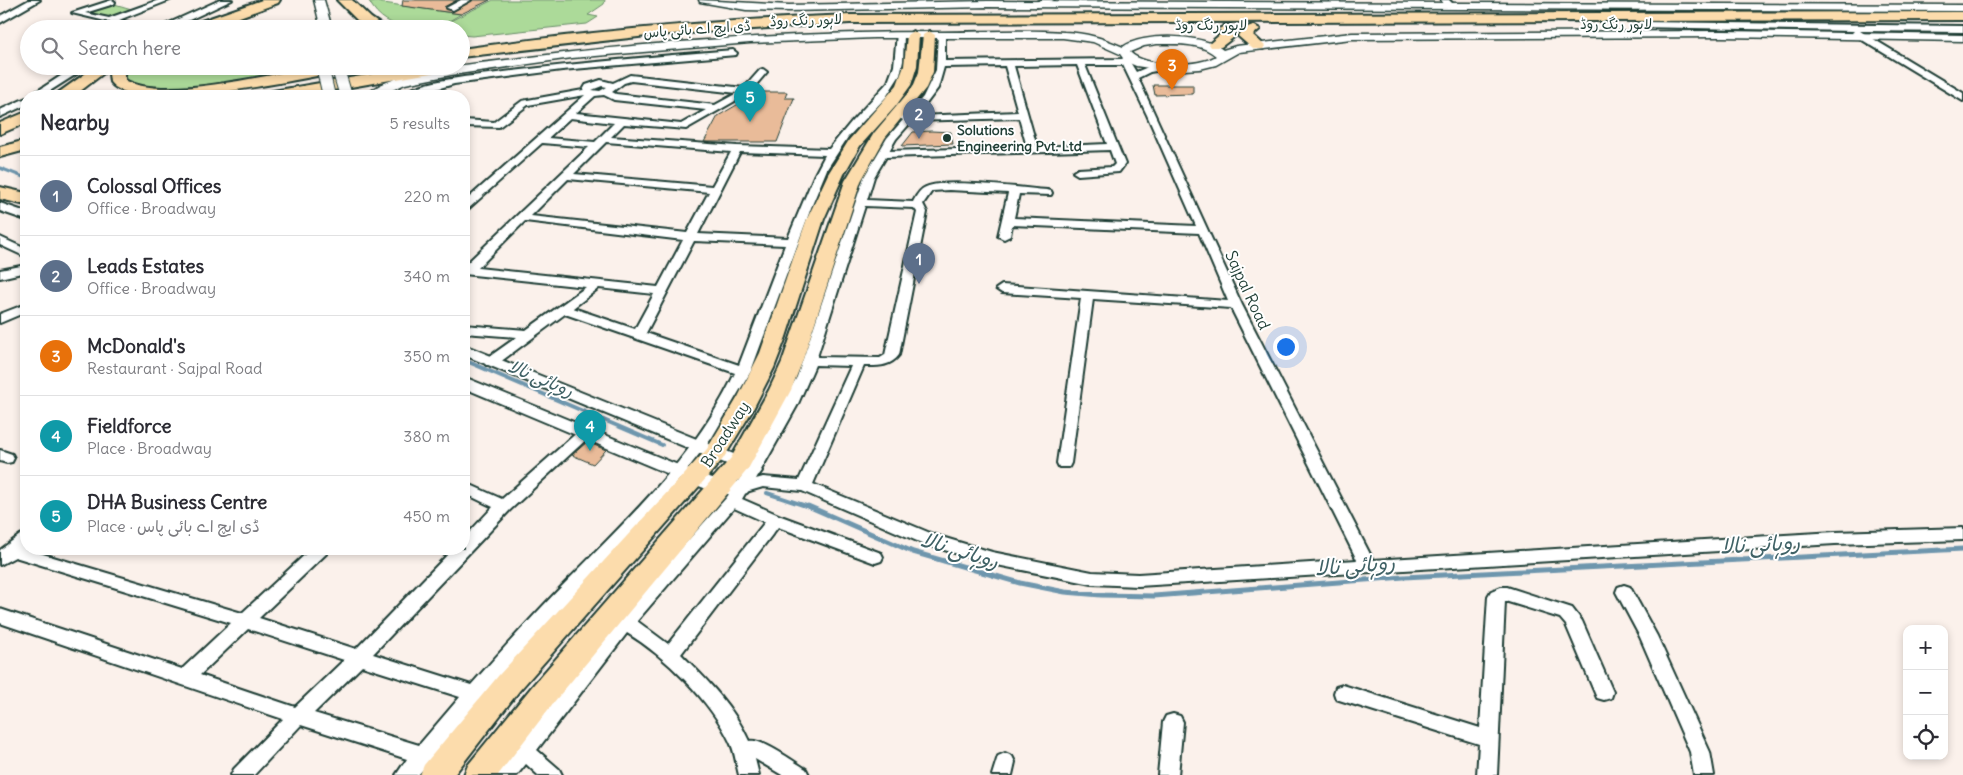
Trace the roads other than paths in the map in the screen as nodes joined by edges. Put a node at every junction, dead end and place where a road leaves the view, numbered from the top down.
1 (36, 0) edge
2 (166, 0) edge
3 (228, 0) edge
4 (272, 0) edge
5 (310, 0) edge
6 (319, 0) edge
7 (344, 0) edge
8 (468, 0) edge
9 (704, 0) edge
10 (1050, 0) edge
11 (107, 1) edge
12 (1094, 2) edge
13 (1447, 2) edge
14 (1037, 4) junction
15 (1483, 5) joint
16 (1963, 6) edge
17 (450, 8) dead end
18 (139, 10) junction
19 (1605, 16) junction
20 (1963, 16) edge
21 (0, 20) edge
22 (109, 20) joint
23 (182, 20) edge
24 (220, 20) edge
25 (314, 20) edge
26 (325, 20) edge
27 (365, 20) edge
28 (1963, 23) edge
29 (1640, 24) junction
30 (1470, 25) junction
31 (618, 28) junction
32 (1226, 29) junction
33 (1963, 29) edge
34 (1865, 34) junction
35 (921, 35) junction
36 (1837, 36) junction
37 (1963, 36) edge
38 (1902, 37) junction
39 (472, 38) dead end
40 (1090, 38) junction
41 (1255, 39) junction
42 (1151, 42) junction
43 (470, 47) edge
44 (1215, 48) junction
45 (1890, 50) junction
46 (470, 52) edge
47 (733, 53) dead end
48 (1126, 57) junction
49 (470, 58) edge
50 (470, 63) edge
51 (596, 63) junction
52 (1009, 63) junction
53 (1080, 63) junction
54 (940, 64) junction
55 (1165, 67) junction
56 (470, 70) edge
57 (763, 72) dead end
58 (69, 75) edge
59 (93, 75) edge
60 (117, 75) edge
61 (294, 75) edge
62 (324, 75) edge
63 (325, 75) edge
64 (340, 75) edge
65 (357, 75) edge
66 (396, 75) edge
67 (432, 75) edge
68 (1133, 77) junction
69 (588, 81) junction
70 (606, 88) junction
71 (45, 90) edge
72 (72, 90) edge
73 (140, 90) edge
74 (205, 90) edge
75 (244, 90) edge
76 (274, 90) edge
77 (308, 90) edge
78 (328, 90) edge
79 (344, 90) edge
80 (381, 90) edge
81 (419, 90) edge
82 (746, 91) junction
83 (1963, 91) edge
84 (1963, 98) edge
85 (20, 104) edge
86 (716, 108) junction
87 (0, 114) edge
88 (888, 114) junction
89 (568, 115) junction
90 (1023, 115) junction
91 (20, 120) edge
92 (622, 121) junction
93 (470, 122) edge
94 (0, 130) edge
95 (20, 140) edge
96 (540, 140) junction
97 (600, 142) junction
98 (0, 145) edge
99 (20, 147) edge
100 (1114, 147) junction
101 (737, 150) junction
102 (1033, 150) junction
103 (0, 152) edge
104 (832, 152) junction
105 (882, 154) junction
106 (1078, 172) dead end
107 (564, 176) junction
108 (716, 189) junction
109 (1014, 191) junction
110 (0, 193) edge
111 (1047, 193) dead end
112 (20, 198) edge
113 (470, 202) edge
114 (860, 203) junction
115 (917, 205) junction
116 (0, 207) edge
117 (20, 214) edge
118 (524, 218) junction
119 (1007, 221) junction
120 (1203, 230) junction
121 (1004, 236) dead end
122 (691, 237) junction
123 (0, 240) edge
124 (791, 242) junction
125 (20, 251) edge
126 (470, 266) edge
127 (20, 270) edge
128 (470, 270) edge
129 (0, 274) edge
130 (597, 284) junction
131 (1002, 289) dead end
132 (661, 291) junction
133 (1088, 294) junction
134 (1236, 305) junction
135 (564, 309) junction
136 (20, 311) edge
137 (0, 319) edge
138 (470, 329) edge
139 (529, 334) junction
140 (639, 334) junction
141 (470, 353) edge
142 (809, 361) junction
143 (491, 362) junction
144 (859, 363) junction
145 (744, 371) junction
146 (470, 385) edge
147 (585, 434) junction
148 (706, 451) junction
149 (1064, 463) dead end
150 (752, 472) junction
151 (687, 475) junction
152 (804, 486) junction
153 (470, 490) edge
154 (731, 492) junction
155 (504, 506) junction
156 (775, 520) junction
157 (1963, 534) edge
158 (470, 542) edge
159 (32, 555) edge
160 (315, 555) edge
161 (457, 555) edge
162 (875, 557) dead end
163 (1368, 565) junction
164 (1624, 592) dead end
165 (0, 616) edge
166 (246, 621) junction
167 (625, 623) junction
168 (669, 656) junction
169 (359, 657) junction
170 (186, 677) junction
171 (1604, 692) dead end
172 (1343, 693) dead end
173 (474, 694) junction
174 (298, 716) junction
175 (1173, 722) dead end
176 (1490, 740) junction
177 (522, 752) junction
178 (743, 752) junction
179 (422, 755) junction
180 (241, 775) edge
181 (406, 775) edge
182 (435, 775) edge
183 (479, 775) edge
184 (505, 775) edge
185 (552, 775) edge
186 (749, 775) edge
187 (799, 775) edge
188 (1168, 775) edge
189 (1487, 775) edge
190 (1704, 775) edge

1 - 21 street
2 - 18 street
3 - 23 street
4 - 24 highway
5 - 25 main road
6 - 26 main road
7 - 27 highway
8 - 17 street
9 - 14 main road
10 - 14 street
11 - 18 street
11 - 22 street
12 - 13 main road
12 - 14 main road
13 - 15 main road
15 - 16 main road
18 - 22 street
19 - 20 highway, لاہور رنگ روڈ
19 - 31 highway
19 - 46 highway, لاہور رنگ روڈ
28 - 29 highway, لاہور رنگ روڈ
29 - 30 highway, لاہور رنگ روڈ
29 - 33 street
30 - 41 highway
30 - 49 highway, لاہور رنگ روڈ
31 - 39 highway
31 - 43 highway
32 - 41 highway
32 - 44 highway
32 - 50 highway
34 - 36 main road
34 - 37 main road
34 - 38 main road
34 - 41 main road
34 - 45 street
35 - 40 main road, ڈی ایچ اے بائی پاس
35 - 54 street
35 - 56 main road, ڈی ایچ اے بائی پاس
35 - 88 main road, Broadway
36 - 41 main road
36 - 45 main road
37 - 38 main road
38 - 45 main road
40 - 42 main road, ڈی ایچ اے بائی پاس
40 - 48 main road
41 - 44 main road
42 - 44 main road, ڈی ایچ اے بائی پاس
42 - 48 main road
44 - 55 main road
45 - 83 street
45 - 84 street
47 - 51 street
48 - 53 street
48 - 55 main road
48 - 68 street, Sajpal Road
51 - 69 street
51 - 70 street
52 - 53 street
52 - 54 street
52 - 90 street
53 - 100 street
54 - 88 street
55 - 68 street
57 - 82 street
58 - 71 street
59 - 72 highway
60 - 73 highway
61 - 74 highway
62 - 78 main road, bridge
63 - 75 highway
64 - 79 main road, bridge
65 - 76 highway
66 - 77 highway
67 - 80 main road, ڈی ایچ اے بائی پاس
68 - 120 street, Sajpal Road
69 - 70 street
69 - 81 street
69 - 89 street
69 - 93 street
70 - 82 street
70 - 86 street
82 - 86 street
85 - 87 street
86 - 92 street
88 - 90 street
88 - 104 street
88 - 105 street
88 - 148 main road, Broadway
88 - 150 main road, Broadway
89 - 92 street
89 - 96 street
90 - 102 street
91 - 94 highway
92 - 97 street
95 - 98 highway
96 - 97 street
96 - 113 street
97 - 101 street
97 - 107 street
99 - 103 highway
100 - 102 street
100 - 106 street
101 - 104 street
101 - 108 street
102 - 105 street
104 - 124 street
105 - 114 street
107 - 108 street
107 - 118 street
108 - 122 street
109 - 111 street
109 - 115 street
109 - 119 street
110 - 112 highway
114 - 115 street
114 - 142 street
115 - 144 street
116 - 117 street
118 - 122 street
118 - 126 street
119 - 120 street
119 - 121 street
120 - 134 street, Sajpal Road
122 - 124 street
122 - 132 street
123 - 125 street
124 - 145 street
127 - 129 street
128 - 130 street
130 - 132 street
130 - 135 street
131 - 133 street
132 - 140 street
133 - 134 street
133 - 149 street
134 - 163 street, Sajpal Road
135 - 139 street
135 - 140 street
136 - 137 street
138 - 139 street
139 - 143 street
140 - 145 street
141 - 143 street
142 - 144 street
142 - 150 street
143 - 148 street
144 - 152 street
145 - 148 street
146 - 147 street
147 - 151 street
147 - 155 street
148 - 150 street
148 - 151 main road, Broadway
150 - 152 street
150 - 154 main road, Broadway
150 - 154 street
151 - 154 street
151 - 173 street
151 - 182 main road, Broadway
152 - 163 street
153 - 155 street
154 - 156 street
154 - 167 street
154 - 183 main road, Broadway
155 - 158 street
156 - 162 street
156 - 168 street
157 - 163 street
159 - 166 street
160 - 166 street
161 - 169 street
164 - 190 street
165 - 170 street
166 - 169 street
166 - 170 street
167 - 168 street
167 - 177 street
168 - 178 street
169 - 173 street
169 - 174 street
170 - 174 street
171 - 176 street
172 - 176 street
173 - 179 street
174 - 179 street
174 - 180 street
175 - 188 street
176 - 189 street
177 - 184 street
177 - 185 street
178 - 186 street
178 - 187 street
179 - 181 street

